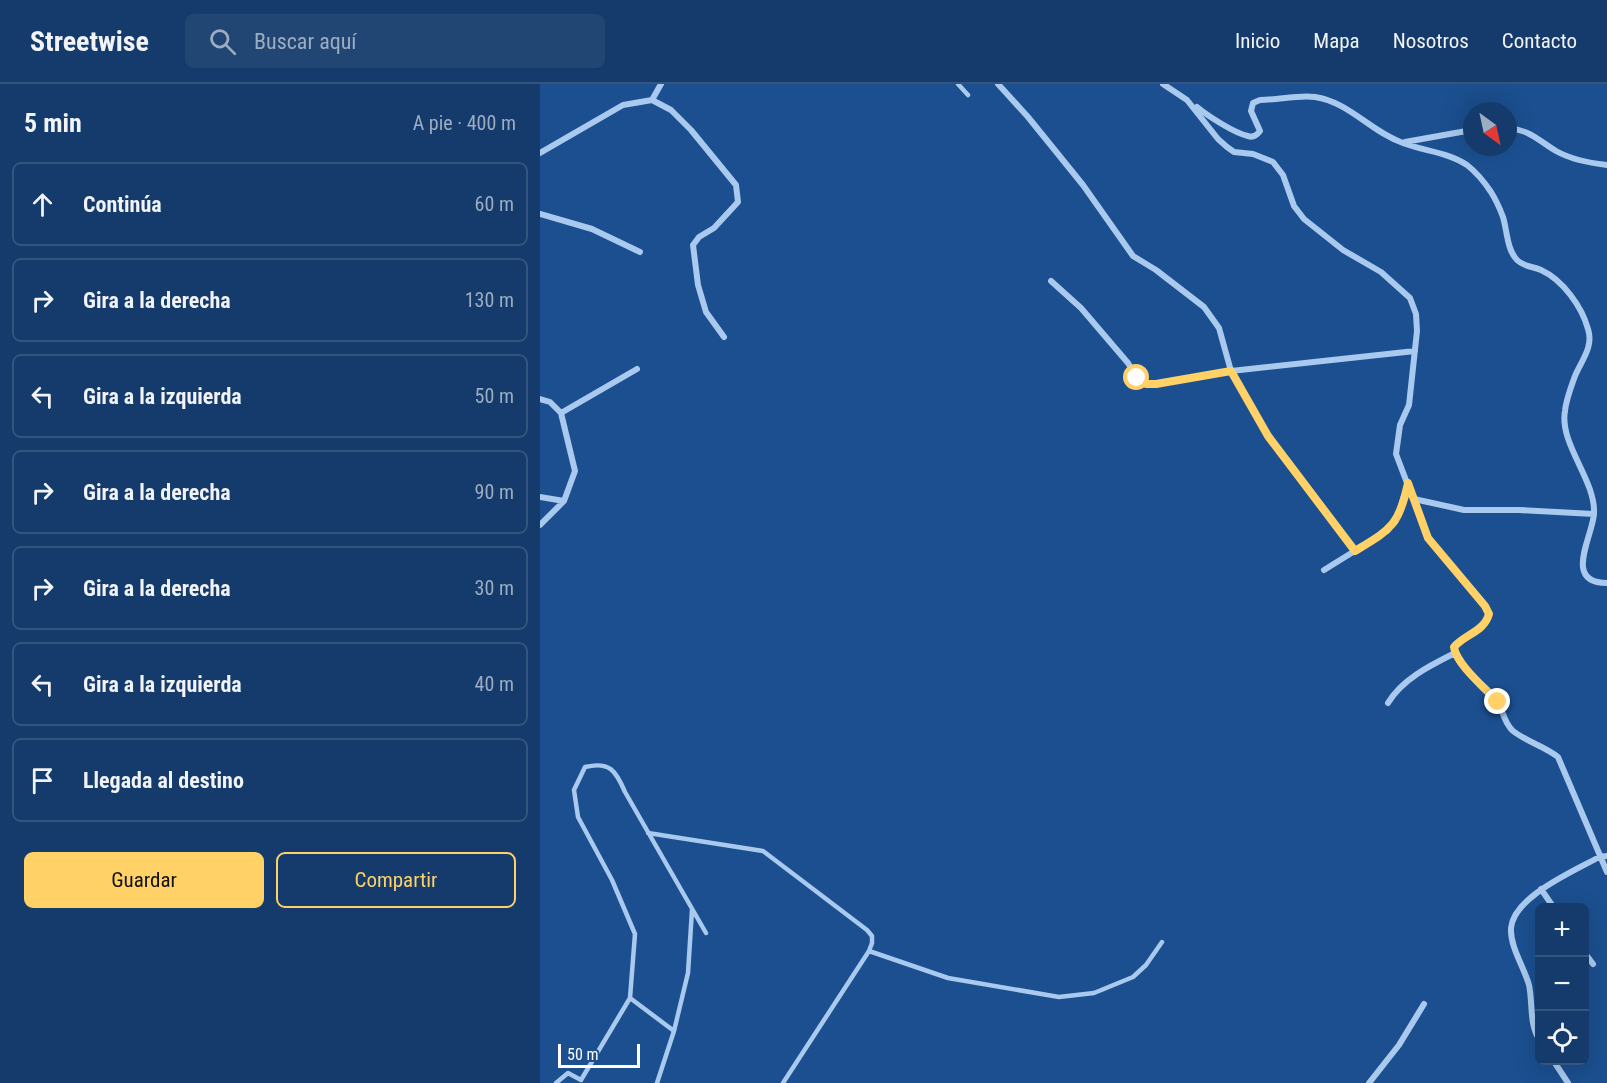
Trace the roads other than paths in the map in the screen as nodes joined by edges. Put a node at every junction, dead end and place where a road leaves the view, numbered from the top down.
1 (661, 84) edge
2 (958, 84) edge
3 (998, 84) edge
4 (1163, 84) edge
5 (968, 95) dead end
6 (652, 100) junction
7 (1187, 100) junction
8 (1517, 129) edge
9 (1463, 132) edge
10 (1401, 143) junction
11 (540, 153) edge
12 (1607, 165) edge
13 (540, 214) edge
14 (640, 252) dead end
15 (1051, 281) dead end
16 (724, 337) dead end
17 (1415, 351) junction
18 (637, 369) dead end
19 (1231, 371) junction
20 (540, 399) edge
21 (561, 413) junction
22 (1408, 483) junction
23 (540, 496) edge
24 (1414, 499) junction
25 (564, 501) junction
26 (1594, 514) junction
27 (540, 525) edge
28 (1355, 551) junction
29 (1324, 570) dead end
30 (1607, 583) edge
31 (1455, 653) junction
32 (1388, 703) dead end
33 (648, 833) junction
34 (1603, 857) edge
35 (1607, 872) edge
36 (1541, 889) junction
37 (1551, 903) edge
38 (692, 909) junction
39 (706, 933) dead end
40 (1162, 942) dead end
41 (869, 951) junction
42 (1588, 957) edge
43 (1593, 964) dead end
44 (630, 998) junction
45 (1424, 1004) dead end
46 (674, 1030) junction
47 (1535, 1033) edge
48 (1556, 1065) edge
49 (583, 1082) edge
50 (556, 1083) edge
51 (657, 1083) edge
52 (783, 1083) edge
53 (1369, 1083) edge
54 (1568, 1083) edge

1 - 6 street
2 - 5 lane
3 - 19 street
4 - 7 street
6 - 11 street
6 - 16 street
7 - 10 street
7 - 17 street
8 - 12 street
9 - 10 street
10 - 26 street
13 - 14 street
15 - 19 street
17 - 19 street
17 - 22 street
18 - 21 street
19 - 28 street
20 - 21 street
21 - 25 street
22 - 24 street
22 - 28 street
23 - 25 street
24 - 26 street
24 - 31 street
25 - 27 street
26 - 30 street
28 - 29 street
31 - 32 street
31 - 34 street
33 - 38 lane
33 - 41 lane
33 - 44 lane
34 - 35 street
34 - 36 street
36 - 37 street
36 - 47 street
38 - 39 lane
38 - 46 lane
40 - 41 lane
41 - 52 lane
42 - 43 street
44 - 46 lane
44 - 49 lane
45 - 53 street
46 - 51 lane
48 - 54 street
49 - 50 lane

